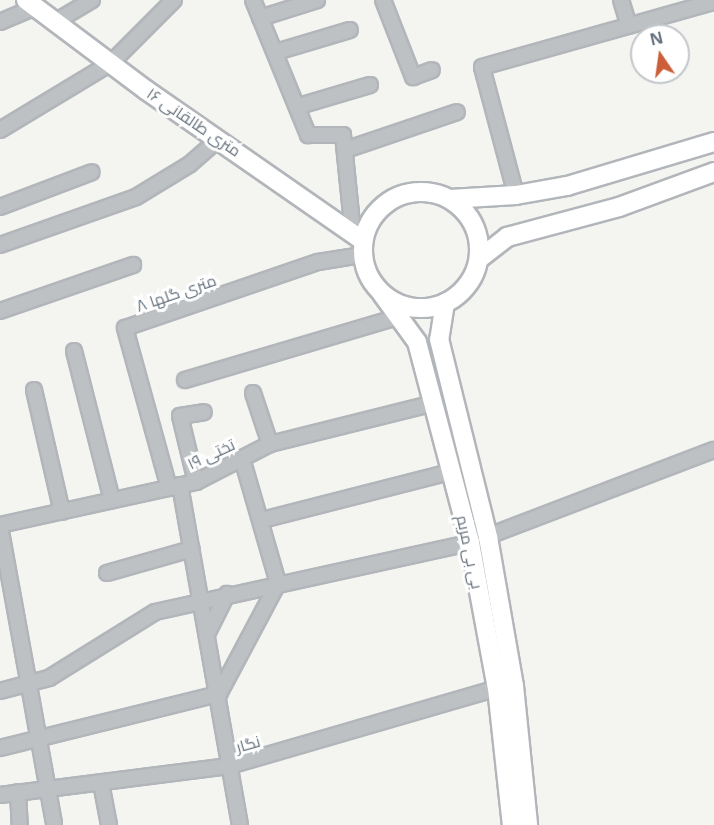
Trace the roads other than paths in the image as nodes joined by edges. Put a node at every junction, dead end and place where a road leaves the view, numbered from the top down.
1 (92, 0) edge
2 (253, 0) edge
3 (317, 0) edge
4 (383, 0) edge
5 (621, 0) edge
6 (171, 1) edge
7 (714, 2) edge
8 (31, 4) edge
9 (260, 18) junction
10 (0, 22) edge
11 (55, 22) junction
12 (629, 26) junction
13 (350, 30) dead end
14 (276, 51) junction
15 (111, 63) junction
16 (432, 70) dead end
17 (369, 85) dead end
18 (299, 106) junction
19 (457, 112) dead end
20 (0, 130) edge
21 (219, 139) junction
22 (714, 142) edge
23 (345, 150) junction
24 (92, 171) dead end
25 (714, 172) edge
26 (516, 195) junction
27 (450, 199) junction
28 (0, 207) edge
29 (359, 243) junction
30 (0, 245) edge
31 (479, 259) junction
32 (133, 265) dead end
33 (382, 294) junction
34 (445, 303) junction
35 (0, 311) edge
36 (401, 316) junction
37 (74, 351) dead end
38 (185, 380) dead end
39 (34, 390) dead end
40 (253, 393) dead end
41 (434, 402) junction
42 (204, 412) dead end
43 (270, 444) junction
44 (714, 450) edge
45 (242, 458) junction
46 (451, 472) junction
47 (196, 482) junction
48 (175, 486) junction
49 (112, 500) junction
50 (62, 512) junction
51 (262, 520) junction
52 (0, 526) edge
53 (488, 537) junction
54 (470, 543) junction
55 (192, 549) junction
56 (107, 573) dead end
57 (278, 583) junction
58 (227, 594) junction
59 (201, 600) junction
60 (207, 634) junction
61 (27, 684) junction
62 (497, 688) junction
63 (0, 691) edge
64 (219, 694) junction
65 (39, 740) junction
66 (0, 748) edge
67 (228, 766) junction
68 (101, 783) junction
69 (48, 788) junction
70 (18, 792) junction
71 (0, 795) edge
72 (54, 823) dead end
73 (20, 825) edge
74 (109, 825) edge
75 (240, 825) edge
76 (512, 825) edge
77 (528, 825) edge

1 - 11 street
2 - 9 street
3 - 9 street
4 - 16 street
5 - 12 street
6 - 15 street
7 - 12 street
8 - 10 street
8 - 11 street, ۱۶ متری طالقانی
9 - 14 street
11 - 15 street, ۱۶ متری طالقانی
12 - 26 street
13 - 14 street
14 - 18 street
15 - 20 street
15 - 21 street, ۱۶ متری طالقانی
17 - 18 street
18 - 23 street
19 - 23 street
21 - 29 street, ۱۶ متری طالقانی
21 - 30 street
22 - 26 street
23 - 29 street
24 - 28 street
25 - 31 street
26 - 27 street
27 - 29 street
27 - 31 street
29 - 33 street
29 - 48 street, ۸ متری گلها
31 - 34 street
32 - 35 street
33 - 34 street
33 - 36 street, بی بی مریم
34 - 53 street, بی بی مریم
36 - 38 street
36 - 41 street, بی بی مریم
37 - 49 street
39 - 50 street
40 - 43 street
41 - 43 street, تختی ۱۹
41 - 46 street, بی بی مریم
42 - 47 street
43 - 45 street, تختی ۱۹
44 - 53 street
45 - 47 street, تختی ۱۹
45 - 51 street
46 - 51 street
46 - 54 street, بی بی مریم
47 - 48 street, تختی ۱۹
48 - 49 street, تختی ۱۹
48 - 55 street
49 - 50 street, تختی ۱۹
50 - 52 street, تختی ۱۹
51 - 57 street
52 - 61 street
53 - 54 street
53 - 77 street, بی بی مریم
54 - 57 street
54 - 62 street, بی بی مریم
55 - 56 street
55 - 59 street
57 - 58 street
57 - 64 street
58 - 59 street
58 - 60 street
59 - 60 street
59 - 61 street
60 - 64 street
61 - 63 street
61 - 65 street
62 - 67 street, نگار
62 - 76 street, بی بی مریم
64 - 65 street
64 - 67 street
65 - 66 street
65 - 69 street
67 - 68 street, نگار
67 - 75 street
68 - 69 street, نگار
68 - 74 street
69 - 70 street, نگار
69 - 72 street
70 - 71 street, نگار
70 - 73 street

